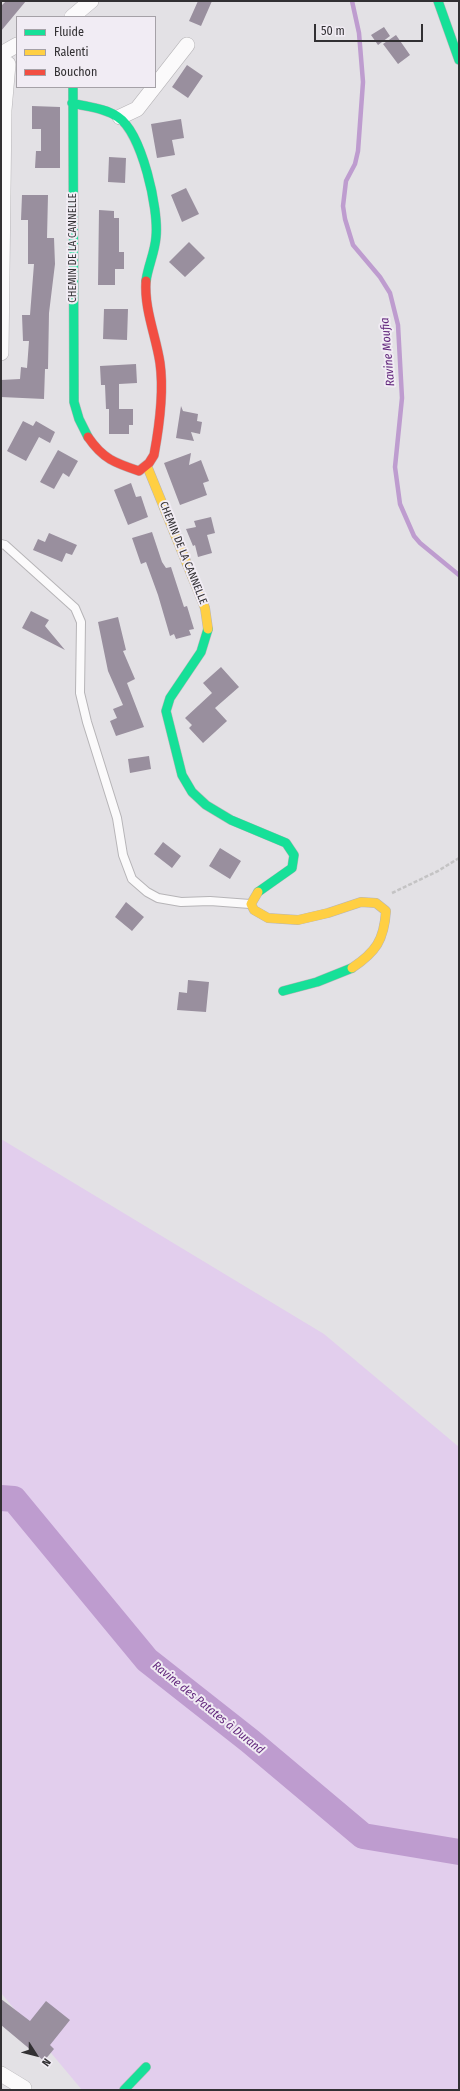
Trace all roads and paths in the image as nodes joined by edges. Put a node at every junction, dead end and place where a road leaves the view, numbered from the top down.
1 (438, 1) edge
2 (90, 8) edge
3 (74, 16) edge
4 (187, 45) dead end
5 (16, 46) edge
6 (7, 60) edge
7 (459, 60) edge
8 (156, 85) edge
9 (73, 88) edge
10 (153, 88) edge
11 (72, 102) junction
12 (120, 117) junction
13 (1, 354) edge
14 (147, 466) junction
15 (1, 544) edge
16 (459, 858) edge
17 (371, 902) junction
18 (251, 904) junction
19 (283, 991) dead end
20 (146, 2067) dead end
21 (1, 2074) edge
22 (24, 2088) dead end
23 (124, 2090) edge

1 - 7 street
2 - 3 street
4 - 8 street
5 - 6 street
6 - 13 street
9 - 11 street, CHEMIN DE LA CANNELLE
10 - 12 street
11 - 12 street
11 - 14 street, CHEMIN DE LA CANNELLE
12 - 14 street
14 - 18 street, CHEMIN DE LA CANNELLE
15 - 18 lane
16 - 17 path
17 - 18 street
17 - 19 street
20 - 23 street
21 - 22 street

